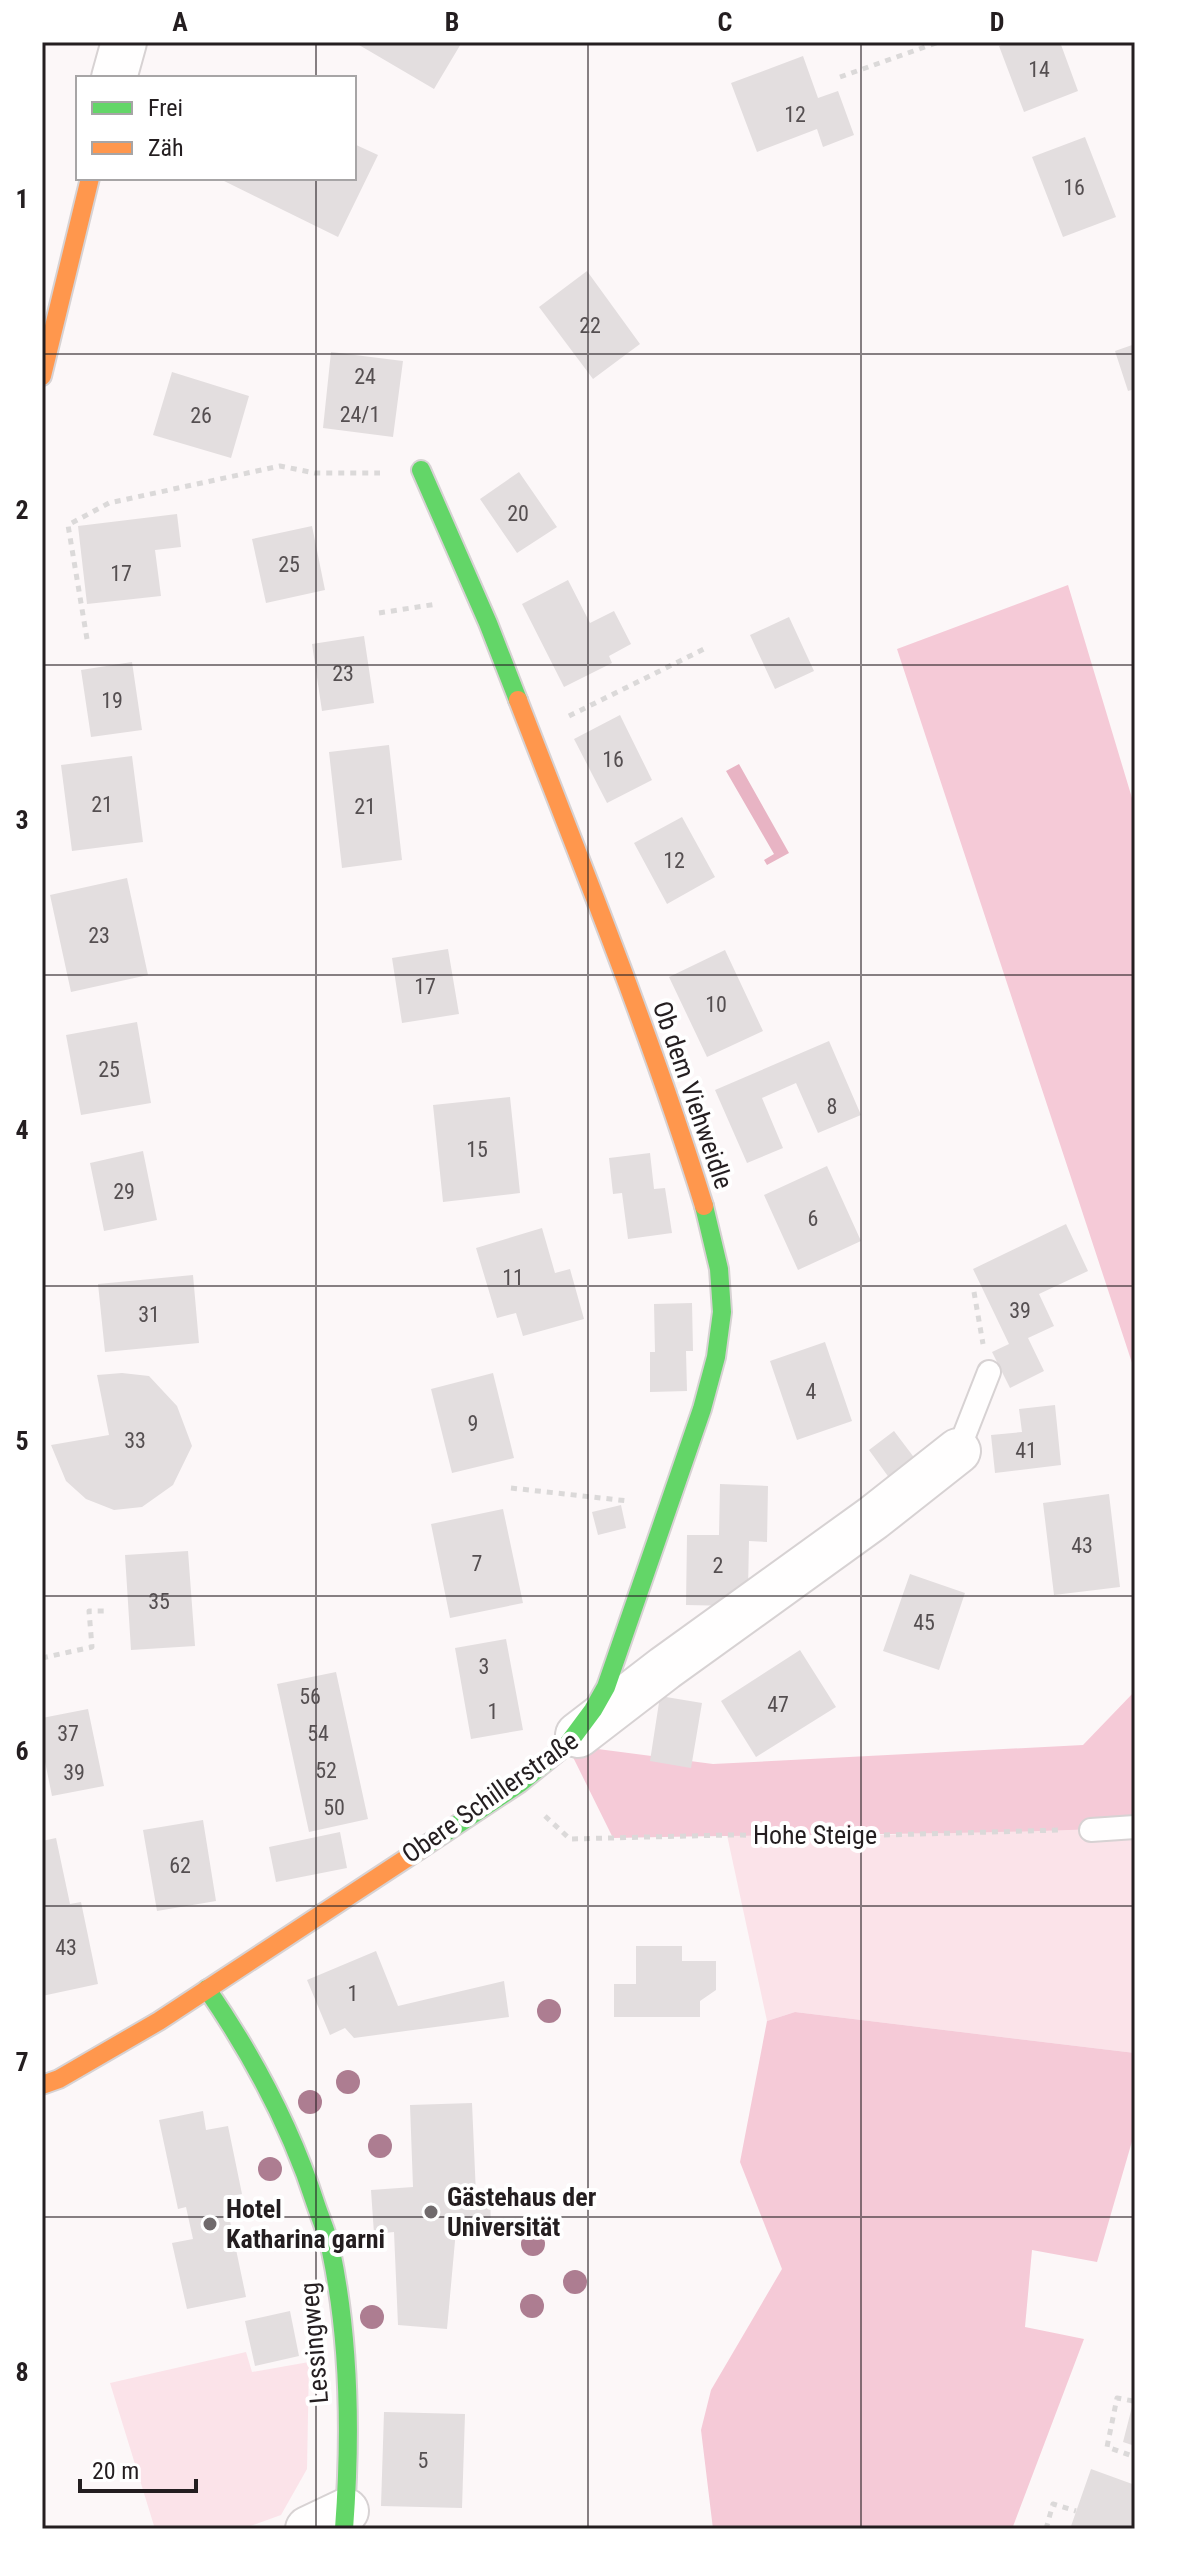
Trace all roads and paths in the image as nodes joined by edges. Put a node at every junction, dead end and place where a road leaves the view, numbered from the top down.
1 (124, 42) edge
2 (939, 42) edge
3 (115, 76) edge
4 (840, 77) dead end
5 (90, 180) edge
6 (42, 376) edge
7 (421, 470) joint
8 (477, 598) junction
9 (379, 613) dead end
10 (87, 639) dead end
11 (708, 647) dead end
12 (531, 734) junction
13 (974, 1292) dead end
14 (989, 1372) joint
15 (958, 1451) joint
16 (511, 1488) dead end
17 (668, 1506) junction
18 (107, 1611) dead end
19 (42, 1658) edge
20 (567, 1745) junction
21 (520, 1783) junction
22 (1135, 1827) edge
23 (1091, 1830) joint
24 (207, 1989) junction
25 (42, 2085) edge
26 (1133, 2401) edge
27 (1135, 2457) edge
28 (1076, 2511) dead end
29 (332, 2523) edge
30 (1046, 2529) edge

1 - 3 street
2 - 4 path
5 - 6 street
7 - 8 street, Ob dem Viehweidle
7 - 10 path
8 - 9 path
8 - 12 street, Ob dem Viehweidle
11 - 12 path
12 - 17 street, Ob dem Viehweidle
13 - 14 path
14 - 15 lane
15 - 20 street, Obere Schillerstraße
16 - 17 path
17 - 20 street, Ob dem Viehweidle
18 - 19 path
20 - 21 street, Obere Schillerstraße
21 - 23 path, Hohe Steige
21 - 24 street, Obere Schillerstraße
22 - 23 lane
24 - 25 street, Obere Schillerstraße
24 - 29 street, Lessingweg
26 - 27 path
28 - 30 path

